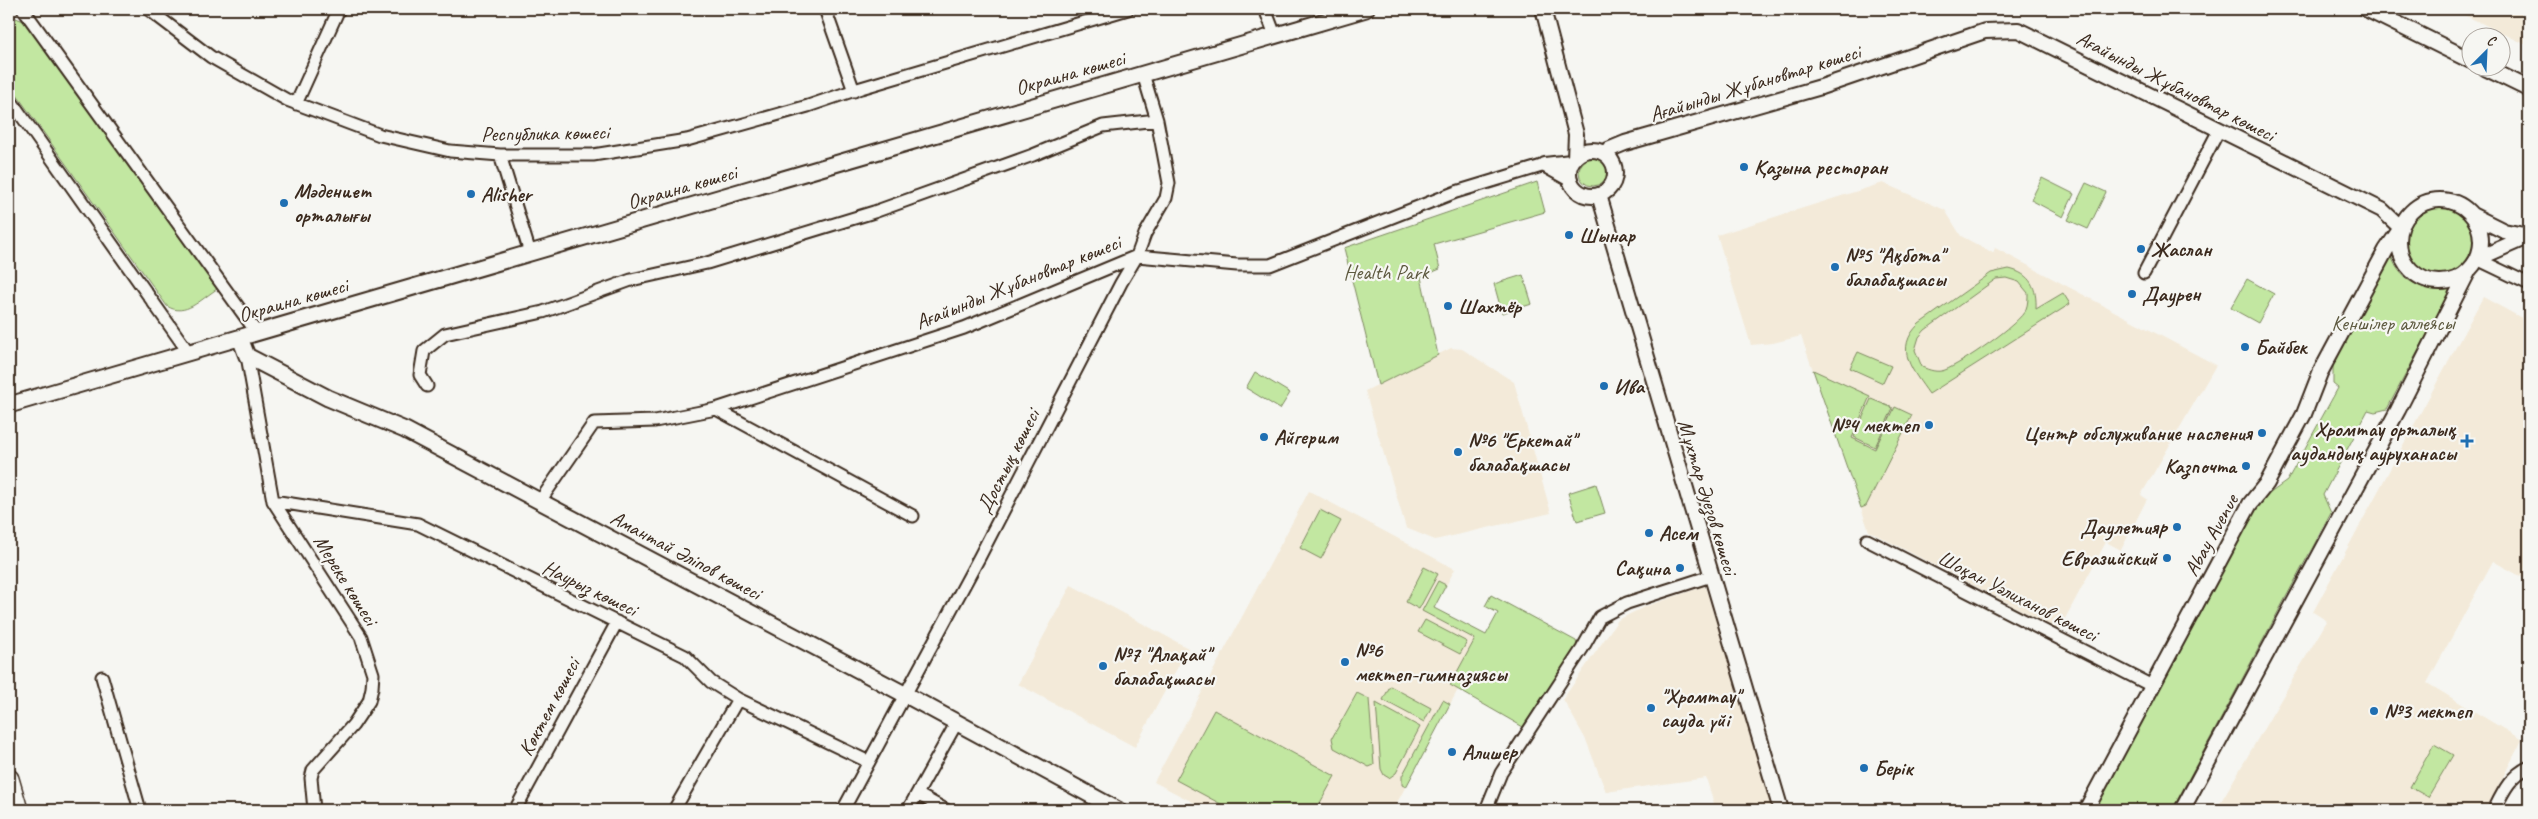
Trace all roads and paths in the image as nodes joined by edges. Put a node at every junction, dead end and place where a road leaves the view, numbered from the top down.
1 (23, 9) edge
2 (148, 9) edge
3 (339, 9) edge
4 (825, 9) edge
5 (1128, 9) edge
6 (1265, 9) edge
7 (1366, 9) edge
8 (1542, 9) edge
9 (2367, 9) edge
10 (1275, 35) junction
11 (2460, 55) edge
12 (1143, 74) junction
13 (2508, 78) edge
14 (2529, 88) edge
15 (854, 91) junction
16 (9, 98) edge
17 (296, 104) junction
18 (1157, 120) junction
19 (2219, 130) junction
20 (1576, 134) junction
21 (1589, 150) junction
22 (500, 154) junction
23 (1605, 154) junction
24 (1573, 160) junction
25 (1545, 165) junction
26 (1570, 178) junction
27 (1599, 195) junction
28 (2382, 210) junction
29 (2412, 211) junction
30 (2472, 215) junction
31 (2401, 228) junction
32 (2529, 236) edge
33 (530, 253) junction
34 (1137, 256) junction
35 (2473, 264) junction
36 (2144, 274) dead end
37 (2529, 284) edge
38 (257, 333) junction
39 (240, 338) junction
40 (189, 353) junction
41 (247, 356) junction
42 (427, 386) dead end
43 (9, 405) edge
44 (716, 409) junction
45 (273, 501) junction
46 (540, 501) junction
47 (913, 516) dead end
48 (1867, 540) dead end
49 (1711, 576) junction
50 (617, 622) junction
51 (102, 677) dead end
52 (2152, 686) junction
53 (906, 695) junction
54 (738, 699) junction
55 (957, 722) junction
56 (870, 762) junction
57 (2529, 767) edge
58 (9, 779) edge
59 (917, 794) junction
60 (18, 810) edge
61 (140, 810) edge
62 (314, 810) edge
63 (515, 810) edge
64 (674, 810) edge
65 (843, 810) edge
66 (908, 810) edge
67 (946, 810) edge
68 (1118, 810) edge
69 (1486, 810) edge
70 (1781, 810) edge
71 (2086, 810) edge
72 (2182, 810) edge
73 (2494, 810) edge

1 - 38 street
2 - 17 street, Республика көшесі
3 - 17 street
4 - 15 street
5 - 15 street, Республика көшесі
6 - 10 street
7 - 10 main road, Окраина көшесі
8 - 20 street
9 - 11 main road
10 - 12 main road, Окраина көшесі
12 - 18 street, Достық көшесі
12 - 33 main road, Окраина көшесі
13 - 14 main road
15 - 22 street, Республика көшесі
16 - 40 street
17 - 22 street, Республика көшесі
18 - 34 street, Достық көшесі
18 - 42 street
19 - 23 street, Ағайынды Жұбановтар көшесі
19 - 28 street, Ағайынды Жұбановтар көшесі
19 - 36 street
20 - 21 street
20 - 24 street
21 - 23 street
21 - 24 street
22 - 33 street
23 - 27 street
24 - 25 street
24 - 26 street
25 - 26 street
25 - 34 street, Ағайынды Жұбановтар көшесі
26 - 27 street
27 - 49 street, Мұхтар Әуезов көшесі
28 - 29 street
28 - 31 street
29 - 30 street
29 - 31 street
30 - 32 street
30 - 35 street
31 - 35 street
31 - 52 street, Abay Avenue
32 - 35 street
33 - 38 main road, Окраина көшесі
34 - 44 street, Ағайынды Жұбановтар көшесі
34 - 53 street, Достық көшесі
35 - 37 street
35 - 72 street
38 - 39 main road, Окраина көшесі
39 - 40 main road, Окраина көшесі
39 - 41 main road
40 - 43 main road, Окраина көшесі
41 - 45 street, Мереке көшесі
41 - 46 main road, Амантай Әліпов көшесі
44 - 46 street, Ағайынды Жұбановтар көшесі
44 - 47 street
45 - 50 street, Наурыз көшесі
45 - 62 street, Мереке көшесі
46 - 53 main road, Амантай Әліпов көшесі
48 - 52 street, Шоқан Уәлиханов көшесі
49 - 69 street
49 - 70 street, Мұхтар Әуезов көшесі
50 - 54 street, Наурыз көшесі
50 - 63 street, Көктем көшесі
51 - 61 street
52 - 71 street, Abay Avenue
53 - 55 main road, Амантай Әліпов көшесі
53 - 56 street, Достық көшесі
54 - 56 street, Наурыз көшесі
54 - 64 street
55 - 59 street
55 - 68 main road, Амантай Әліпов көшесі
56 - 65 street, Достық көшесі
57 - 73 street
58 - 60 highway
59 - 66 street
59 - 67 street

